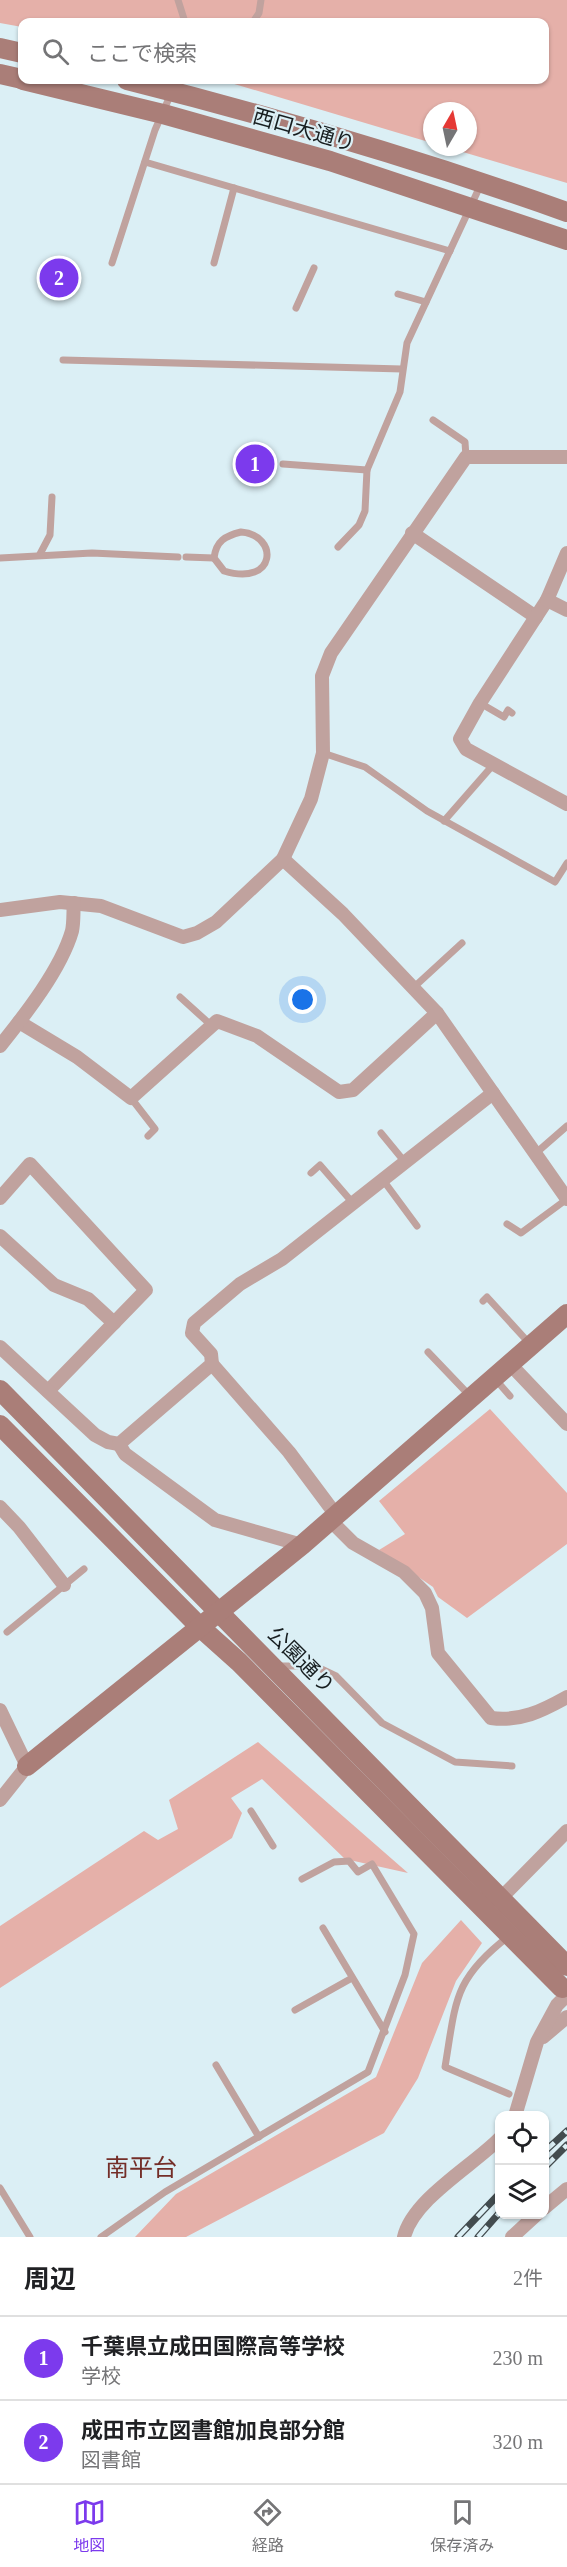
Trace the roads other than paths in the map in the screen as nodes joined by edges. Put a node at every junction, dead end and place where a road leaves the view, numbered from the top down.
1 (178, 0) edge
2 (261, 0) edge
3 (184, 18) edge
4 (256, 18) edge
5 (0, 48) edge
6 (18, 52) edge
7 (0, 74) edge
8 (18, 78) edge
9 (43, 84) edge
10 (175, 85) edge
11 (163, 114) junction
12 (144, 162) junction
13 (482, 182) junction
14 (234, 188) junction
15 (471, 207) junction
16 (567, 212) edge
17 (567, 240) edge
18 (450, 251) junction
19 (214, 262) dead end
20 (112, 263) dead end
21 (314, 268) dead end
22 (399, 294) dead end
23 (426, 302) junction
24 (297, 308) dead end
25 (63, 360) dead end
26 (402, 369) junction
27 (433, 420) dead end
28 (466, 456) junction
29 (567, 457) edge
30 (283, 464) dead end
31 (367, 470) junction
32 (52, 497) dead end
33 (412, 533) junction
34 (338, 547) dead end
35 (40, 554) junction
36 (567, 554) edge
37 (0, 558) edge
38 (214, 558) junction
39 (547, 600) junction
40 (567, 610) edge
41 (536, 617) junction
42 (480, 703) junction
43 (512, 713) dead end
44 (323, 753) junction
45 (493, 765) junction
46 (567, 804) edge
47 (444, 821) junction
48 (283, 859) junction
49 (567, 863) edge
50 (74, 903) junction
51 (0, 910) edge
52 (462, 943) dead end
53 (413, 988) junction
54 (180, 997) dead end
55 (437, 1013) junction
56 (19, 1022) junction
57 (212, 1026) junction
58 (0, 1046) edge
59 (493, 1093) junction
60 (131, 1098) junction
61 (567, 1126) edge
62 (381, 1133) dead end
63 (148, 1136) dead end
64 (536, 1153) junction
65 (404, 1161) junction
66 (311, 1173) dead end
67 (382, 1178) junction
68 (0, 1198) edge
69 (567, 1199) edge
70 (352, 1202) junction
71 (507, 1224) dead end
72 (417, 1226) dead end
73 (0, 1236) edge
74 (483, 1301) dead end
75 (566, 1317) edge
76 (114, 1323) junction
77 (531, 1346) junction
78 (0, 1347) edge
79 (428, 1352) dead end
80 (212, 1364) junction
81 (510, 1364) junction
82 (494, 1378) junction
83 (0, 1390) edge
84 (48, 1391) junction
85 (510, 1396) dead end
86 (471, 1398) junction
87 (0, 1425) edge
88 (567, 1425) edge
89 (119, 1444) junction
90 (0, 1508) edge
91 (333, 1517) junction
92 (302, 1545) junction
93 (84, 1569) dead end
94 (64, 1585) junction
95 (219, 1614) junction
96 (201, 1628) junction
97 (7, 1632) dead end
98 (274, 1666) junction
99 (567, 1697) edge
100 (0, 1710) edge
101 (27, 1766) junction
102 (512, 1766) dead end
103 (0, 1800) edge
104 (251, 1811) dead end
105 (566, 1834) edge
106 (273, 1846) dead end
107 (302, 1880) dead end
108 (501, 1898) junction
109 (323, 1928) dead end
110 (510, 1936) junction
111 (567, 1966) edge
112 (352, 1978) junction
113 (565, 1992) edge
114 (295, 2010) dead end
115 (567, 2017) edge
116 (385, 2032) junction
117 (537, 2042) junction
118 (216, 2066) dead end
119 (509, 2094) dead end
120 (515, 2111) edge
121 (259, 2137) junction
122 (495, 2142) edge
123 (0, 2188) edge
124 (567, 2189) edge
125 (549, 2204) edge
126 (532, 2219) edge
127 (30, 2237) edge
128 (101, 2237) edge
129 (404, 2237) edge
130 (512, 2237) edge

1 - 3 lane
2 - 4 lane
5 - 6 street
7 - 8 street, 西口大通り
9 - 11 street, 西口大通り
10 - 11 lane
10 - 13 street, 西口大通り
11 - 12 lane
11 - 15 street, 西口大通り
12 - 14 lane
12 - 20 lane
13 - 15 lane
13 - 16 street, 西口大通り
14 - 18 lane
14 - 19 lane
15 - 17 street, 西口大通り
15 - 18 lane
18 - 23 lane
21 - 24 lane
22 - 23 lane
23 - 26 lane
25 - 26 lane
26 - 31 lane
27 - 28 lane
28 - 29 street
28 - 33 street
30 - 31 lane
31 - 34 lane
32 - 35 lane
33 - 41 street
33 - 44 street
35 - 37 lane
35 - 38 lane
36 - 39 street
38 - 38 lane
39 - 40 street
39 - 41 street
41 - 42 street
42 - 43 lane
42 - 45 street
44 - 47 lane
44 - 48 street
45 - 46 street
45 - 47 lane
47 - 49 lane
48 - 50 street
48 - 53 street
50 - 51 street
50 - 56 street
52 - 53 lane
53 - 55 street
54 - 57 lane
55 - 57 street
55 - 59 street
56 - 58 street
56 - 60 street
57 - 60 street
59 - 64 street
59 - 65 street
60 - 63 lane
61 - 64 lane
62 - 65 lane
64 - 69 street
65 - 67 street
66 - 70 lane
67 - 70 street
67 - 72 lane
68 - 76 street
69 - 71 lane
70 - 80 street
73 - 76 street
74 - 77 lane
75 - 77 street
76 - 84 street
77 - 81 street
78 - 84 street
79 - 86 lane
80 - 89 street
80 - 91 street
81 - 82 street
81 - 88 street
82 - 85 lane
82 - 86 street
83 - 95 street, 公園通り
84 - 89 street
86 - 91 street
87 - 96 street
89 - 92 street
90 - 94 street
91 - 92 street
91 - 99 street
92 - 95 street
93 - 94 lane
94 - 97 lane
95 - 96 street
95 - 98 street, 公園通り
96 - 101 street
96 - 110 street
98 - 102 lane
98 - 108 street, 公園通り
100 - 101 street
101 - 103 street
104 - 106 lane
105 - 108 street
107 - 116 lane
108 - 111 street, 公園通り
109 - 112 lane
110 - 113 street
110 - 119 lane
112 - 114 lane
112 - 116 lane
113 - 117 street
115 - 117 street
116 - 121 lane
117 - 120 street
118 - 121 lane
121 - 128 lane
122 - 129 street
123 - 127 lane
124 - 125 street
126 - 130 street

